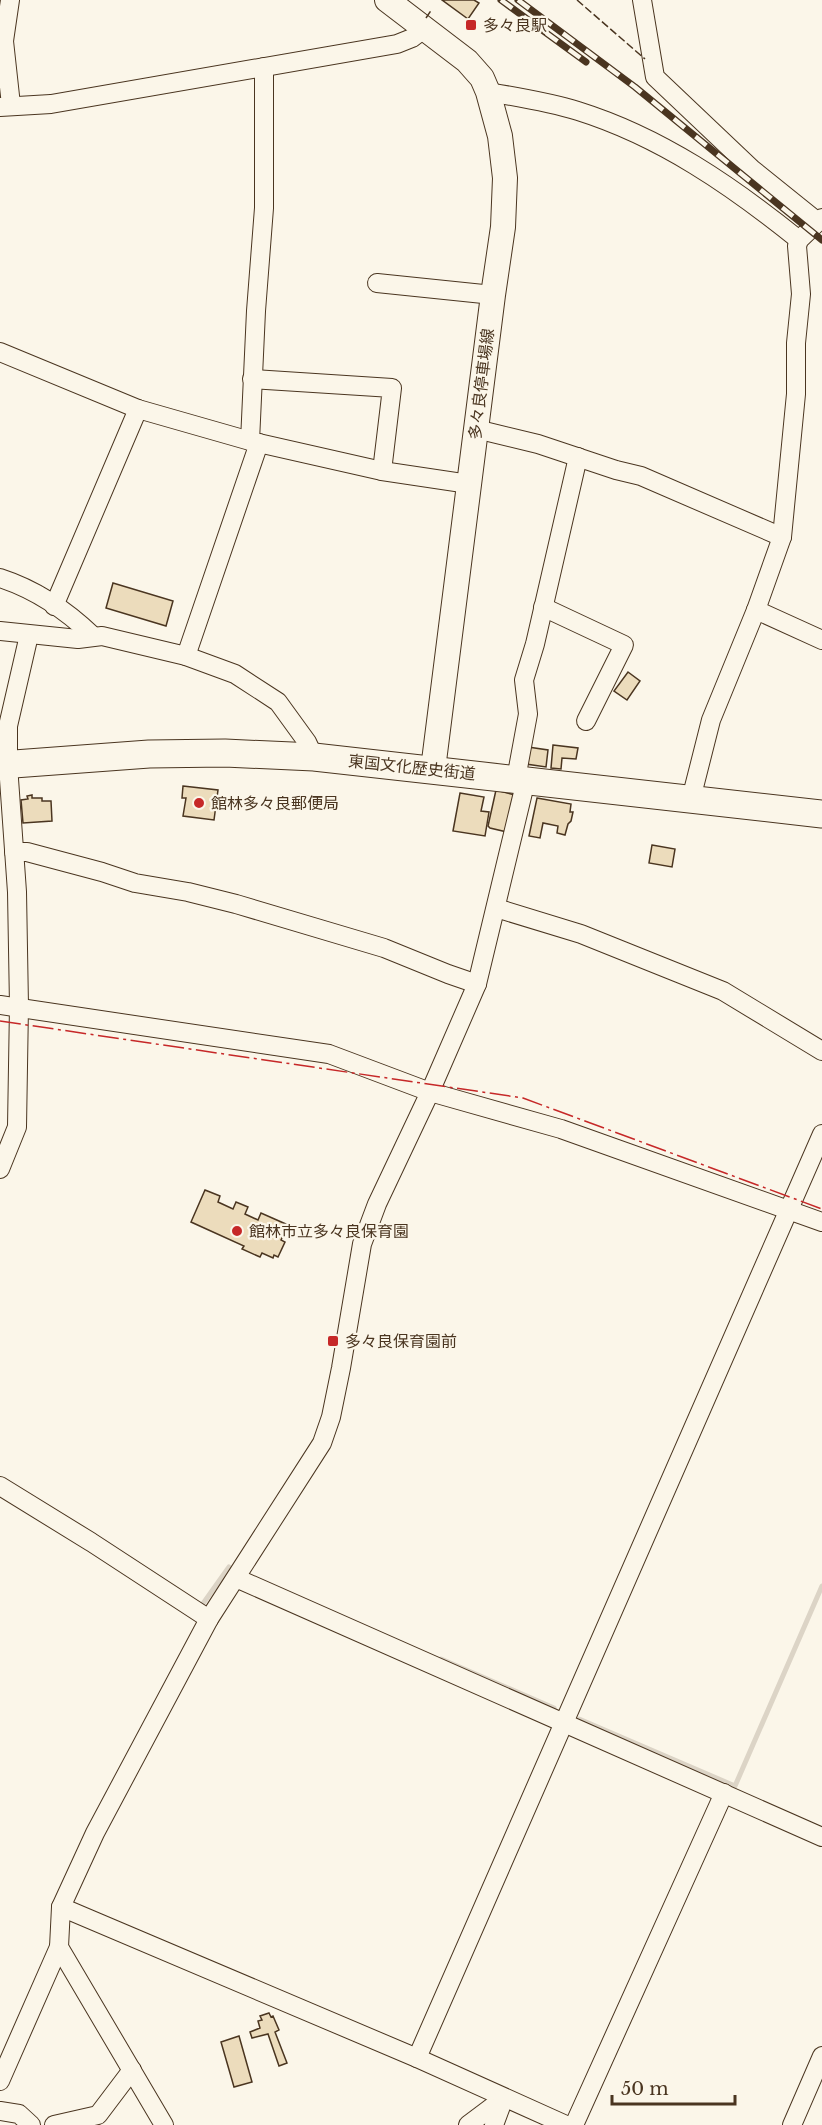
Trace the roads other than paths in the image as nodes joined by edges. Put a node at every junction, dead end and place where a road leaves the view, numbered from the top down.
1 (10, 0) edge
2 (387, 0) edge
3 (642, 0) edge
4 (424, 29) junction
5 (264, 67) junction
6 (488, 92) junction
7 (5, 106) edge
8 (820, 220) edge
9 (799, 240) junction
10 (377, 283) dead end
11 (493, 294) junction
12 (3, 353) edge
13 (252, 379) junction
14 (138, 409) junction
15 (476, 429) junction
16 (254, 442) junction
17 (578, 458) junction
18 (382, 471) junction
19 (469, 484) junction
20 (782, 537) junction
21 (0, 578) edge
22 (54, 606) junction
23 (543, 607) junction
24 (756, 610) junction
25 (0, 631) edge
26 (29, 634) junction
27 (93, 636) junction
28 (822, 640) edge
29 (186, 656) junction
30 (586, 721) dead end
31 (314, 757) junction
32 (4, 765) edge
33 (433, 769) junction
34 (521, 779) junction
35 (691, 799) junction
36 (822, 814) edge
37 (14, 852) junction
38 (495, 908) junction
39 (477, 984) junction
40 (0, 1005) edge
41 (19, 1006) junction
42 (822, 1051) edge
43 (430, 1092) junction
44 (822, 1134) edge
45 (0, 1169) edge
46 (789, 1210) junction
47 (822, 1222) edge
48 (0, 1486) edge
49 (236, 1578) junction
50 (209, 1619) junction
51 (562, 1723) junction
52 (724, 1793) junction
53 (822, 1837) edge
54 (61, 1907) junction
55 (59, 1947) junction
56 (822, 2056) edge
57 (417, 2058) junction
58 (132, 2070) junction
59 (0, 2081) edge
60 (504, 2098) junction
61 (0, 2111) edge
62 (31, 2125) edge
63 (54, 2125) edge
64 (164, 2125) edge
65 (468, 2125) edge
66 (494, 2125) edge
67 (566, 2125) edge
68 (574, 2125) edge
69 (792, 2125) edge

1 - 7 street
2 - 4 main road, 多々良停車場線
3 - 8 street
4 - 5 street
4 - 6 main road, 多々良停車場線
5 - 7 street
5 - 13 street
6 - 9 street
6 - 11 main road, 多々良停車場線
8 - 9 street
9 - 20 street
10 - 11 street
11 - 15 main road, 多々良停車場線
12 - 14 street
13 - 16 street
13 - 18 street
14 - 16 street
14 - 22 street
15 - 17 street
15 - 19 main road, 多々良停車場線
16 - 18 street
16 - 29 street
17 - 20 street
17 - 23 street
18 - 19 street
19 - 33 main road, 多々良停車場線
20 - 24 street
21 - 22 street
22 - 27 street
23 - 30 street
23 - 34 street
24 - 28 street
24 - 35 street
25 - 26 street
26 - 27 street
26 - 32 street
27 - 29 street
29 - 31 street
31 - 32 highway, 東国文化歴史街道
31 - 33 highway, 東国文化歴史街道
32 - 37 street
33 - 34 highway, 東国文化歴史街道
34 - 35 highway, 東国文化歴史街道
34 - 38 street
35 - 36 highway, 東国文化歴史街道
37 - 39 street
37 - 41 street
38 - 39 street
38 - 42 street
39 - 43 street
40 - 41 street
41 - 43 street
41 - 45 street
43 - 46 street
43 - 49 street
44 - 46 street
46 - 47 street
46 - 51 street
48 - 50 street
49 - 50 street
49 - 51 street
50 - 54 street
51 - 52 street
51 - 57 street
52 - 53 street
52 - 68 street
54 - 55 street
54 - 57 street
55 - 58 street
55 - 59 street
56 - 69 street
57 - 60 street
58 - 63 street
58 - 64 street
60 - 65 street
60 - 66 street
60 - 67 street
61 - 62 street

